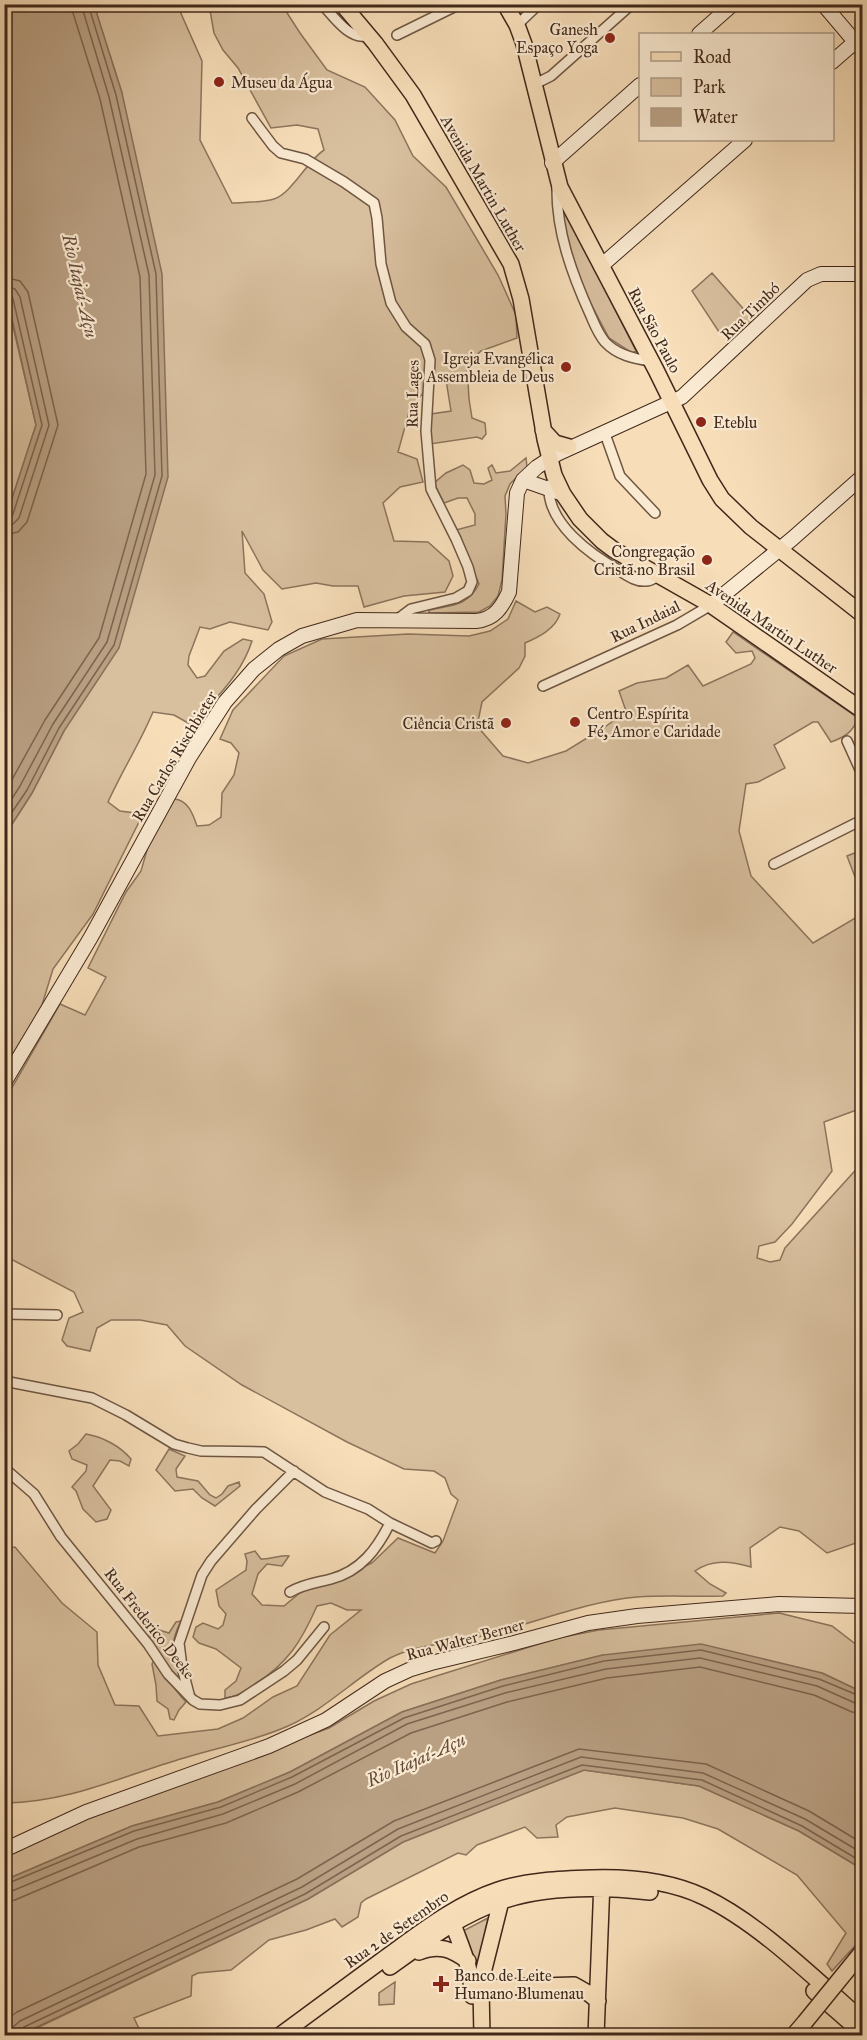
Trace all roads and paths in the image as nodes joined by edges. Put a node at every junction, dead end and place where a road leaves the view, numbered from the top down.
1 (322, 4) edge
2 (342, 4) edge
3 (460, 4) edge
4 (505, 4) edge
5 (539, 4) edge
6 (632, 4) edge
7 (733, 4) edge
8 (823, 4) edge
9 (517, 25) junction
10 (700, 33) edge
11 (368, 35) junction
12 (397, 35) dead end
13 (859, 46) edge
14 (834, 61) edge
15 (535, 84) junction
16 (639, 87) edge
17 (252, 118) dead end
18 (744, 141) edge
19 (552, 162) junction
20 (557, 179) junction
21 (601, 266) junction
22 (862, 274) edge
23 (651, 361) junction
24 (665, 387) junction
25 (672, 403) junction
26 (651, 411) junction
27 (543, 430) junction
28 (604, 431) junction
29 (569, 447) junction
30 (549, 459) junction
31 (862, 477) edge
32 (523, 480) junction
33 (551, 481) junction
34 (655, 513) dead end
35 (781, 549) junction
36 (658, 576) junction
37 (711, 605) junction
38 (862, 614) edge
39 (395, 621) junction
40 (543, 686) dead end
41 (862, 710) edge
42 (847, 741) dead end
43 (862, 774) edge
44 (862, 819) edge
45 (774, 864) dead end
46 (4, 1083) edge
47 (4, 1314) edge
48 (57, 1315) dead end
49 (4, 1381) edge
50 (4, 1468) edge
51 (294, 1471) junction
52 (390, 1523) junction
53 (436, 1541) dead end
54 (290, 1592) dead end
55 (862, 1606) edge
56 (324, 1627) dead end
57 (190, 1696) junction
58 (4, 1850) edge
59 (602, 1883) junction
60 (501, 1901) junction
61 (467, 1903) junction
62 (453, 1924) junction
63 (862, 1952) edge
64 (402, 1958) junction
65 (468, 1960) junction
66 (862, 1968) edge
67 (477, 1988) junction
68 (598, 2001) junction
69 (862, 2020) edge
70 (808, 2028) edge
71 (862, 2033) edge
72 (596, 2035) edge
73 (279, 2036) edge
74 (296, 2036) edge
75 (473, 2036) edge
76 (482, 2036) edge
77 (793, 2036) edge

1 - 11 street
2 - 11 main road, Avenida Martin Luther
3 - 12 street
4 - 9 main road, Rua São Paulo
5 - 9 street
6 - 15 street
7 - 10 street
8 - 13 street
9 - 15 main road, Rua São Paulo
11 - 27 main road, Avenida Martin Luther
13 - 14 street
15 - 19 main road, Rua São Paulo
16 - 19 street
17 - 39 street, Rua Lages
18 - 21 street
19 - 20 main road, Rua São Paulo
20 - 21 main road, Rua São Paulo
20 - 23 street
21 - 23 main road, Rua São Paulo
22 - 25 street, Rua Timbó
23 - 24 main road, Rua São Paulo
24 - 25 main road, Rua São Paulo
24 - 26 street
25 - 26 street
25 - 35 main road, Rua São Paulo
26 - 28 street
27 - 29 main road
27 - 30 main road, Avenida Martin Luther
28 - 29 street
28 - 34 street
29 - 30 street
30 - 32 street
30 - 33 main road, Avenida Martin Luther
31 - 35 street, Rua Indaial
32 - 33 street
32 - 39 street, Rua Carlos Rischbieter
33 - 36 main road, Avenida Martin Luther
33 - 36 street, Avenida Martin Luther
35 - 37 street, Rua Indaial
35 - 38 main road, Rua São Paulo
36 - 37 main road, Avenida Martin Luther
37 - 40 street, Rua Indaial
37 - 41 main road, Avenida Martin Luther
39 - 46 street, Rua Carlos Rischbieter
42 - 43 street
44 - 45 street
47 - 48 street
49 - 51 street
50 - 57 street, Rua Frederico Deeke
51 - 52 street
51 - 57 street
52 - 53 street
52 - 54 street
55 - 58 street, Rua Walter Berner
56 - 57 street, Rua Frederico Deeke
59 - 60 main road, Rua 2 de Setembro
59 - 61 main road, Rua 2 de Setembro
59 - 68 main road
59 - 69 main road, Rua 2 de Setembro
59 - 71 main road, Rua 2 de Setembro
60 - 62 main road, Rua 2 de Setembro
60 - 67 main road
61 - 62 main road
61 - 73 main road, Rua 2 de Setembro
62 - 64 main road, Rua 2 de Setembro
62 - 65 main road
63 - 70 main road, bridge
64 - 65 main road
64 - 74 main road, Rua 2 de Setembro
65 - 67 main road
66 - 70 main road
67 - 68 main road
67 - 75 main road
67 - 76 main road
68 - 72 main road
70 - 77 main road

